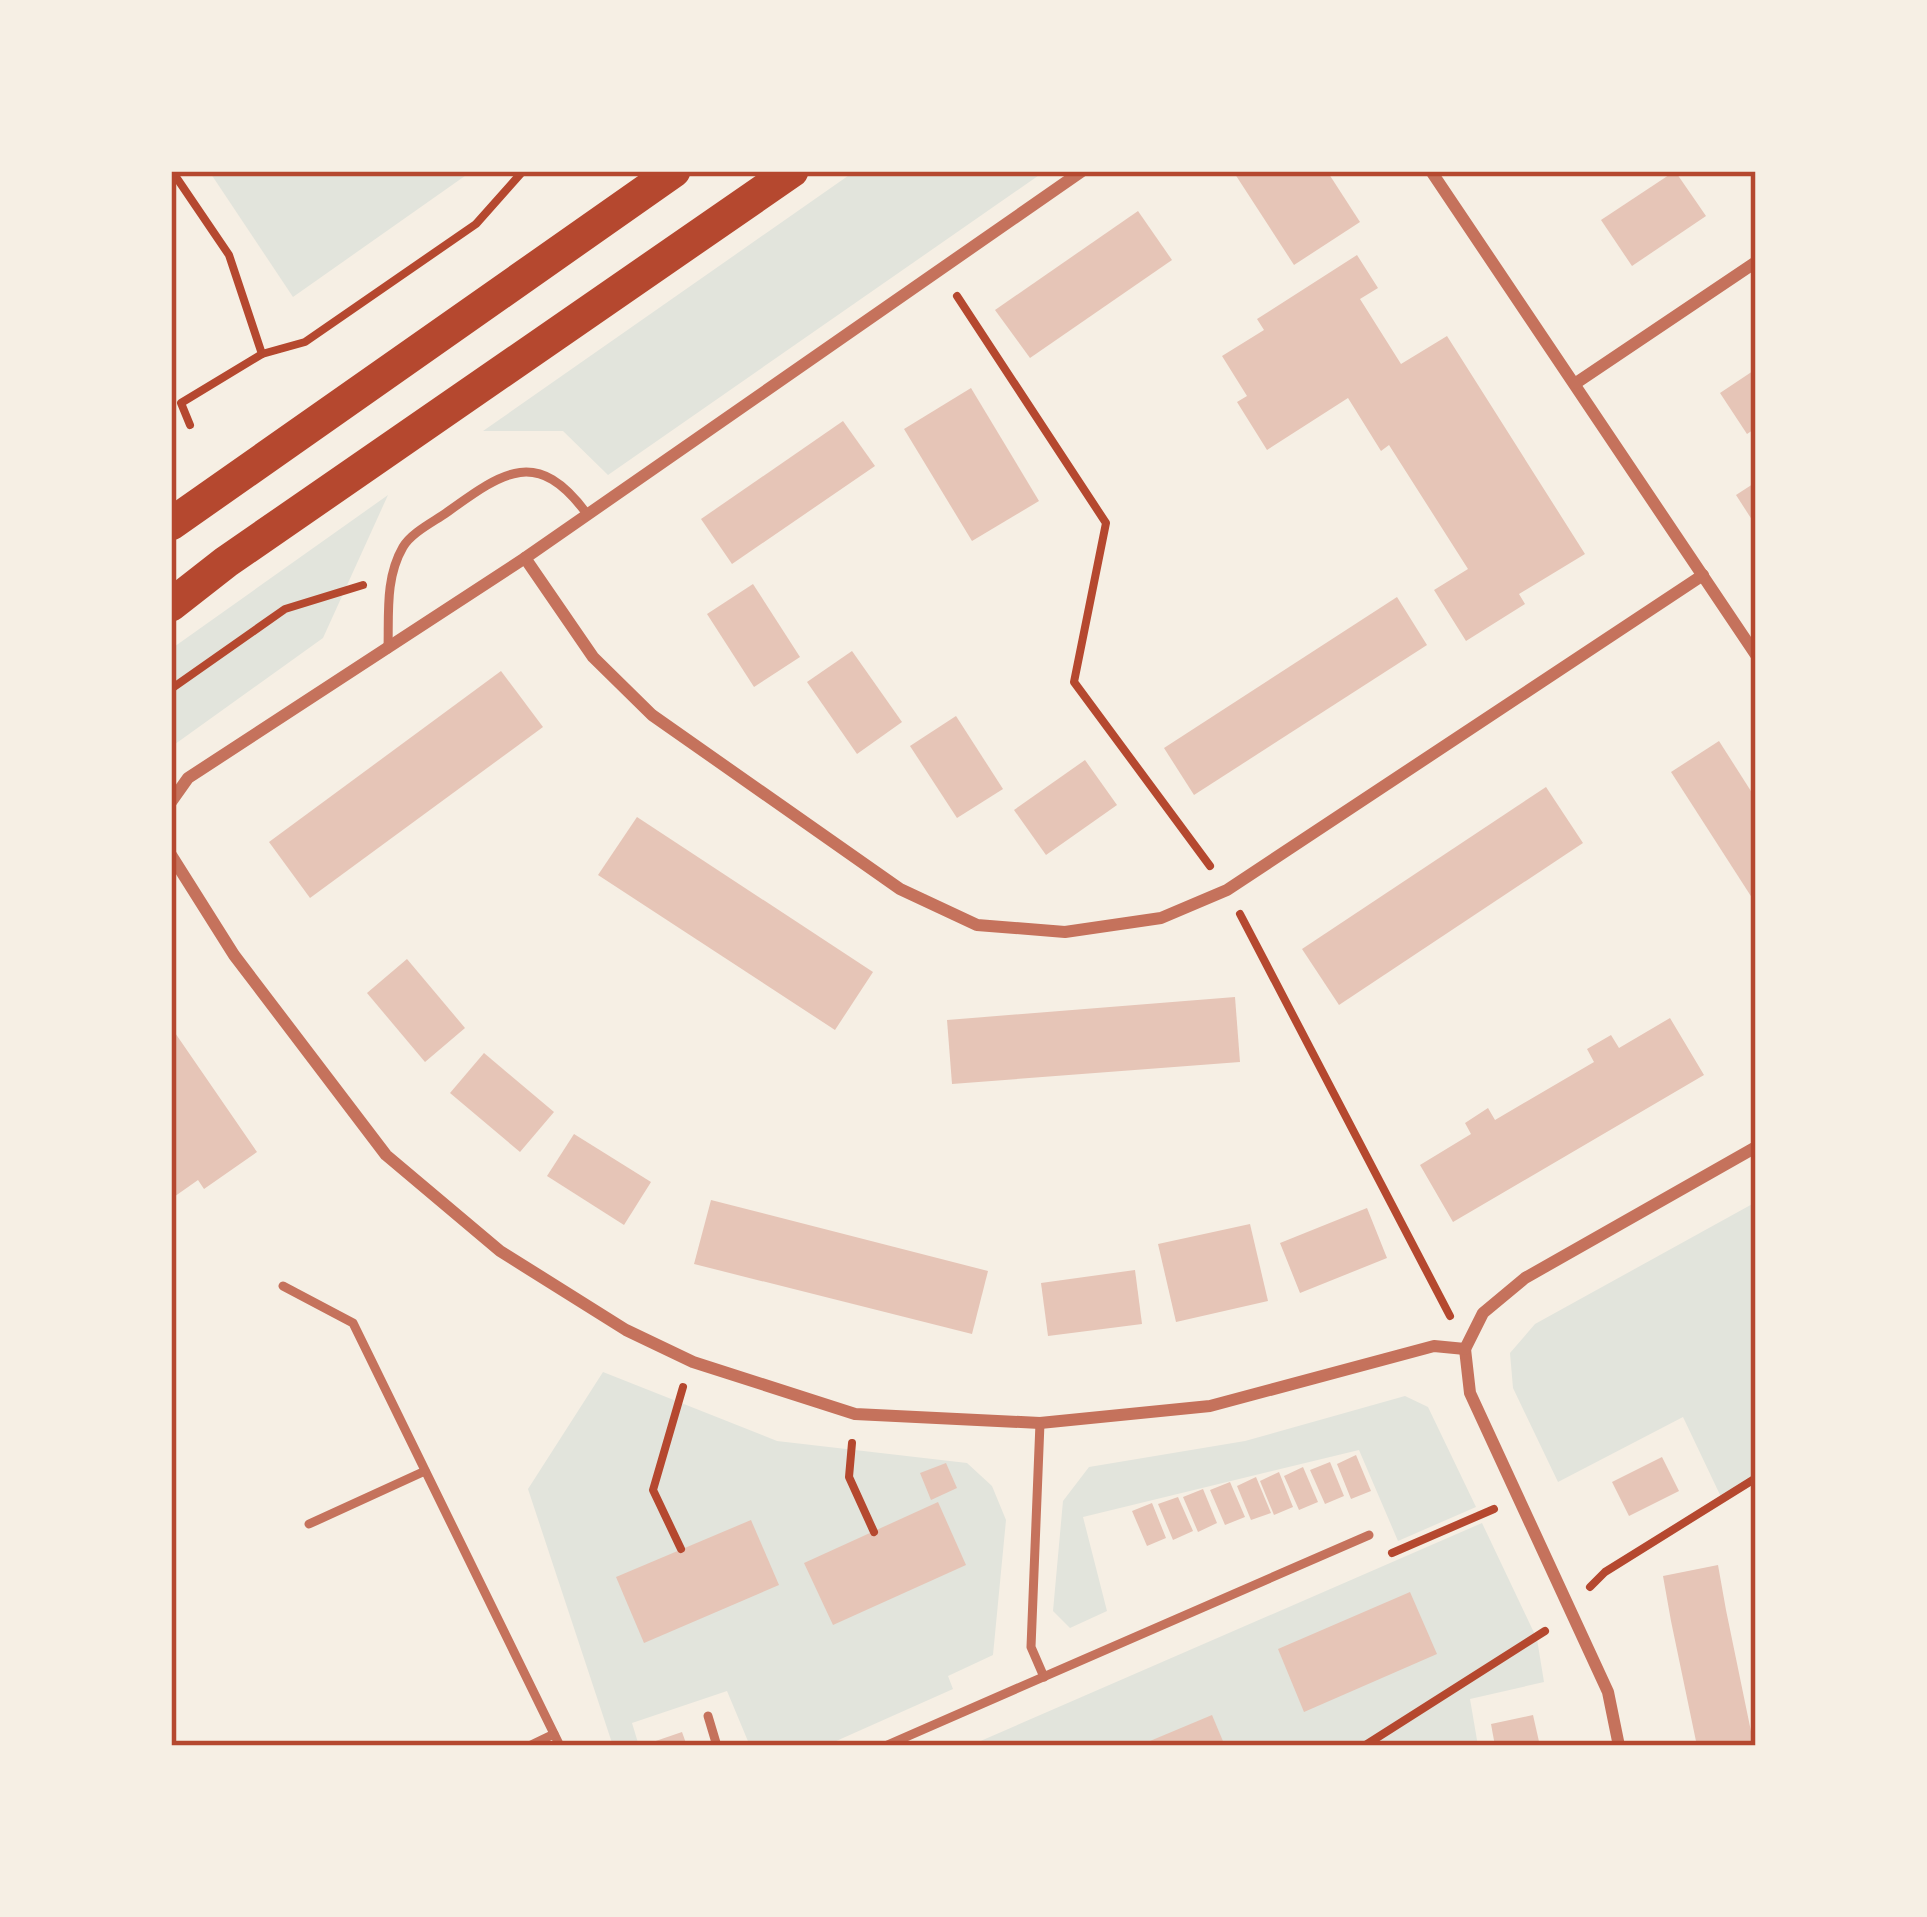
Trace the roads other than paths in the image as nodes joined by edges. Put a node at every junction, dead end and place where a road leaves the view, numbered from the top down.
1 (674, 171) edge
2 (792, 171) edge
3 (1082, 171) edge
4 (1431, 171) edge
5 (1756, 262) edge
6 (1576, 383) junction
7 (587, 514) junction
8 (171, 524) edge
9 (525, 558) junction
10 (1703, 575) junction
11 (171, 605) edge
12 (388, 649) junction
13 (1756, 655) edge
14 (171, 802) edge
15 (171, 855) edge
16 (1756, 1147) edge
17 (283, 1286) dead end
18 (1465, 1349) junction
19 (1040, 1423) junction
20 (425, 1471) junction
21 (309, 1524) dead end
22 (1369, 1535) road end
23 (1044, 1677) junction
24 (708, 1716) dead end
25 (554, 1734) junction
26 (529, 1746) edge
27 (560, 1746) edge
28 (717, 1746) edge
29 (885, 1746) edge
30 (1618, 1746) edge

1 - 8 highway
2 - 11 highway
3 - 7 street
4 - 6 street
5 - 6 street
6 - 10 street
7 - 9 street
7 - 12 lane
9 - 10 street
9 - 12 street
10 - 13 street
12 - 14 street
15 - 19 street
16 - 18 street
17 - 20 lane
18 - 19 street
18 - 30 street
19 - 23 lane
20 - 21 lane
20 - 25 lane
22 - 23 lane
23 - 29 lane
24 - 28 lane
25 - 26 lane
25 - 27 lane

